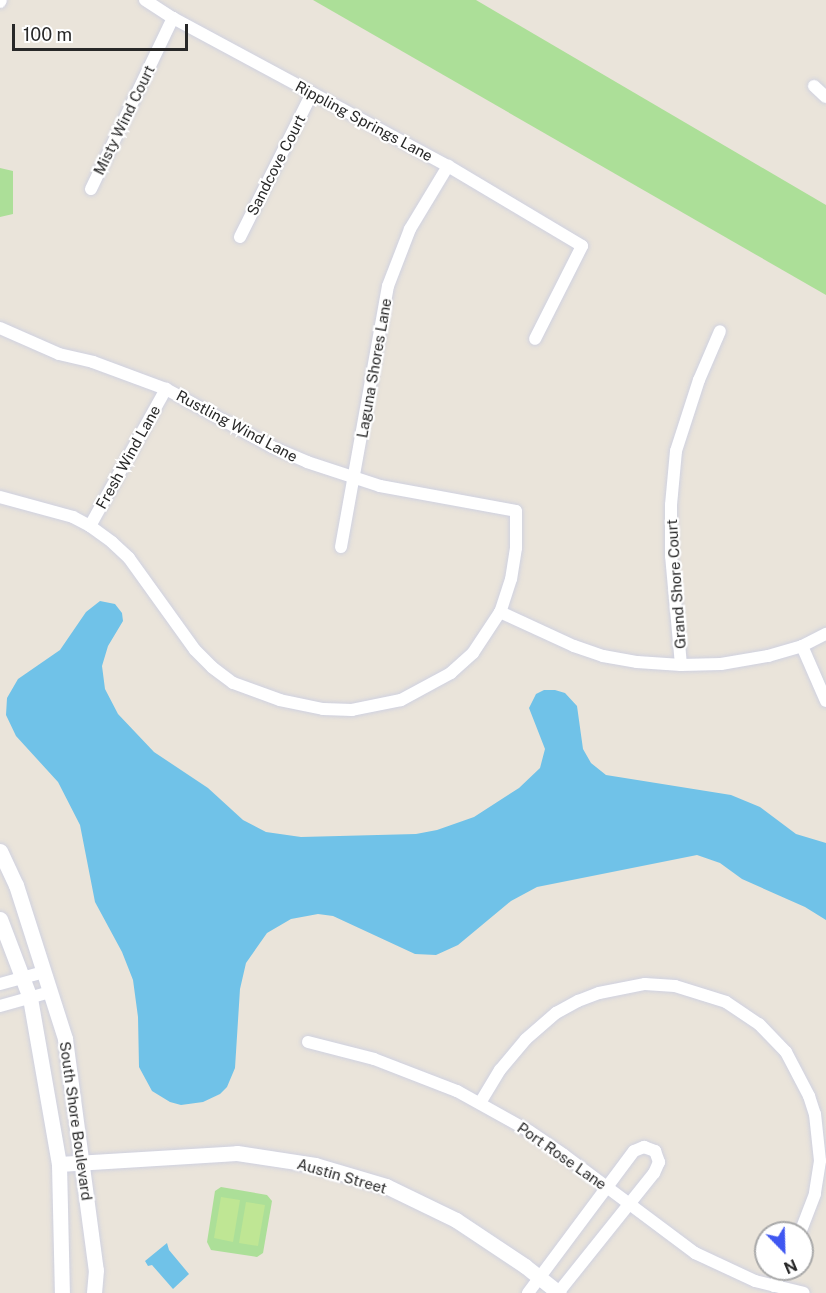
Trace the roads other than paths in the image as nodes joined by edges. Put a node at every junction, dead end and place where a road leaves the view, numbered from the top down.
1 (145, 0) edge
2 (173, 18) junction
3 (814, 87) dead end
4 (312, 93) junction
5 (826, 97) edge
6 (448, 166) junction
7 (91, 189) dead end
8 (240, 237) dead end
9 (0, 328) edge
10 (720, 331) dead end
11 (535, 339) dead end
12 (166, 389) junction
13 (355, 479) junction
14 (0, 497) edge
15 (90, 526) junction
16 (341, 547) dead end
17 (500, 612) junction
18 (826, 634) edge
19 (802, 646) junction
20 (681, 665) junction
21 (826, 700) edge
22 (0, 851) edge
23 (0, 919) edge
24 (44, 972) junction
25 (22, 978) junction
26 (0, 984) edge
27 (50, 992) junction
28 (30, 998) junction
29 (0, 1006) edge
30 (308, 1042) dead end
31 (480, 1103) junction
32 (81, 1161) junction
33 (59, 1164) junction
34 (607, 1188) junction
35 (629, 1204) junction
36 (805, 1221) edge
37 (539, 1277) junction
38 (776, 1281) edge
39 (774, 1286) junction
40 (62, 1293) edge
41 (94, 1293) edge
42 (528, 1293) edge
43 (559, 1293) edge
44 (804, 1293) edge

1 - 2 street, Rippling Springs Lane
2 - 4 street, Rippling Springs Lane
2 - 7 street, Misty Wind Court
3 - 5 street
4 - 6 street, Rippling Springs Lane
4 - 8 street, Sandcove Court
6 - 11 street, Rippling Springs Lane
6 - 13 street, Laguna Shores Lane
9 - 12 street, Rustling Wind Lane
10 - 20 street, Grand Shore Court
12 - 13 street, Rustling Wind Lane
12 - 15 street, Fresh Wind Lane
13 - 16 street, Laguna Shores Lane
13 - 17 street, Rustling Wind Lane
14 - 15 street
15 - 17 street
17 - 20 street
18 - 19 street
19 - 20 street
19 - 21 street
22 - 24 street, South Shore Boulevard
23 - 25 street, South Shore Boulevard
24 - 25 street
24 - 27 street, South Shore Boulevard
25 - 26 street
25 - 28 street, South Shore Boulevard
27 - 28 street
27 - 32 street, South Shore Boulevard
28 - 29 street
28 - 33 street, South Shore Boulevard
30 - 31 street, Port Rose Lane
31 - 34 street, Port Rose Lane
31 - 36 street
32 - 33 street, Austin Street
32 - 37 street, Austin Street
32 - 41 street, South Shore Boulevard
33 - 40 street, South Shore Boulevard
34 - 35 street, Port Rose Lane
34 - 35 street
34 - 37 street
35 - 39 street, Port Rose Lane
35 - 43 street
37 - 42 street
37 - 43 street, Austin Street
38 - 39 street
39 - 44 street, Port Rose Lane

